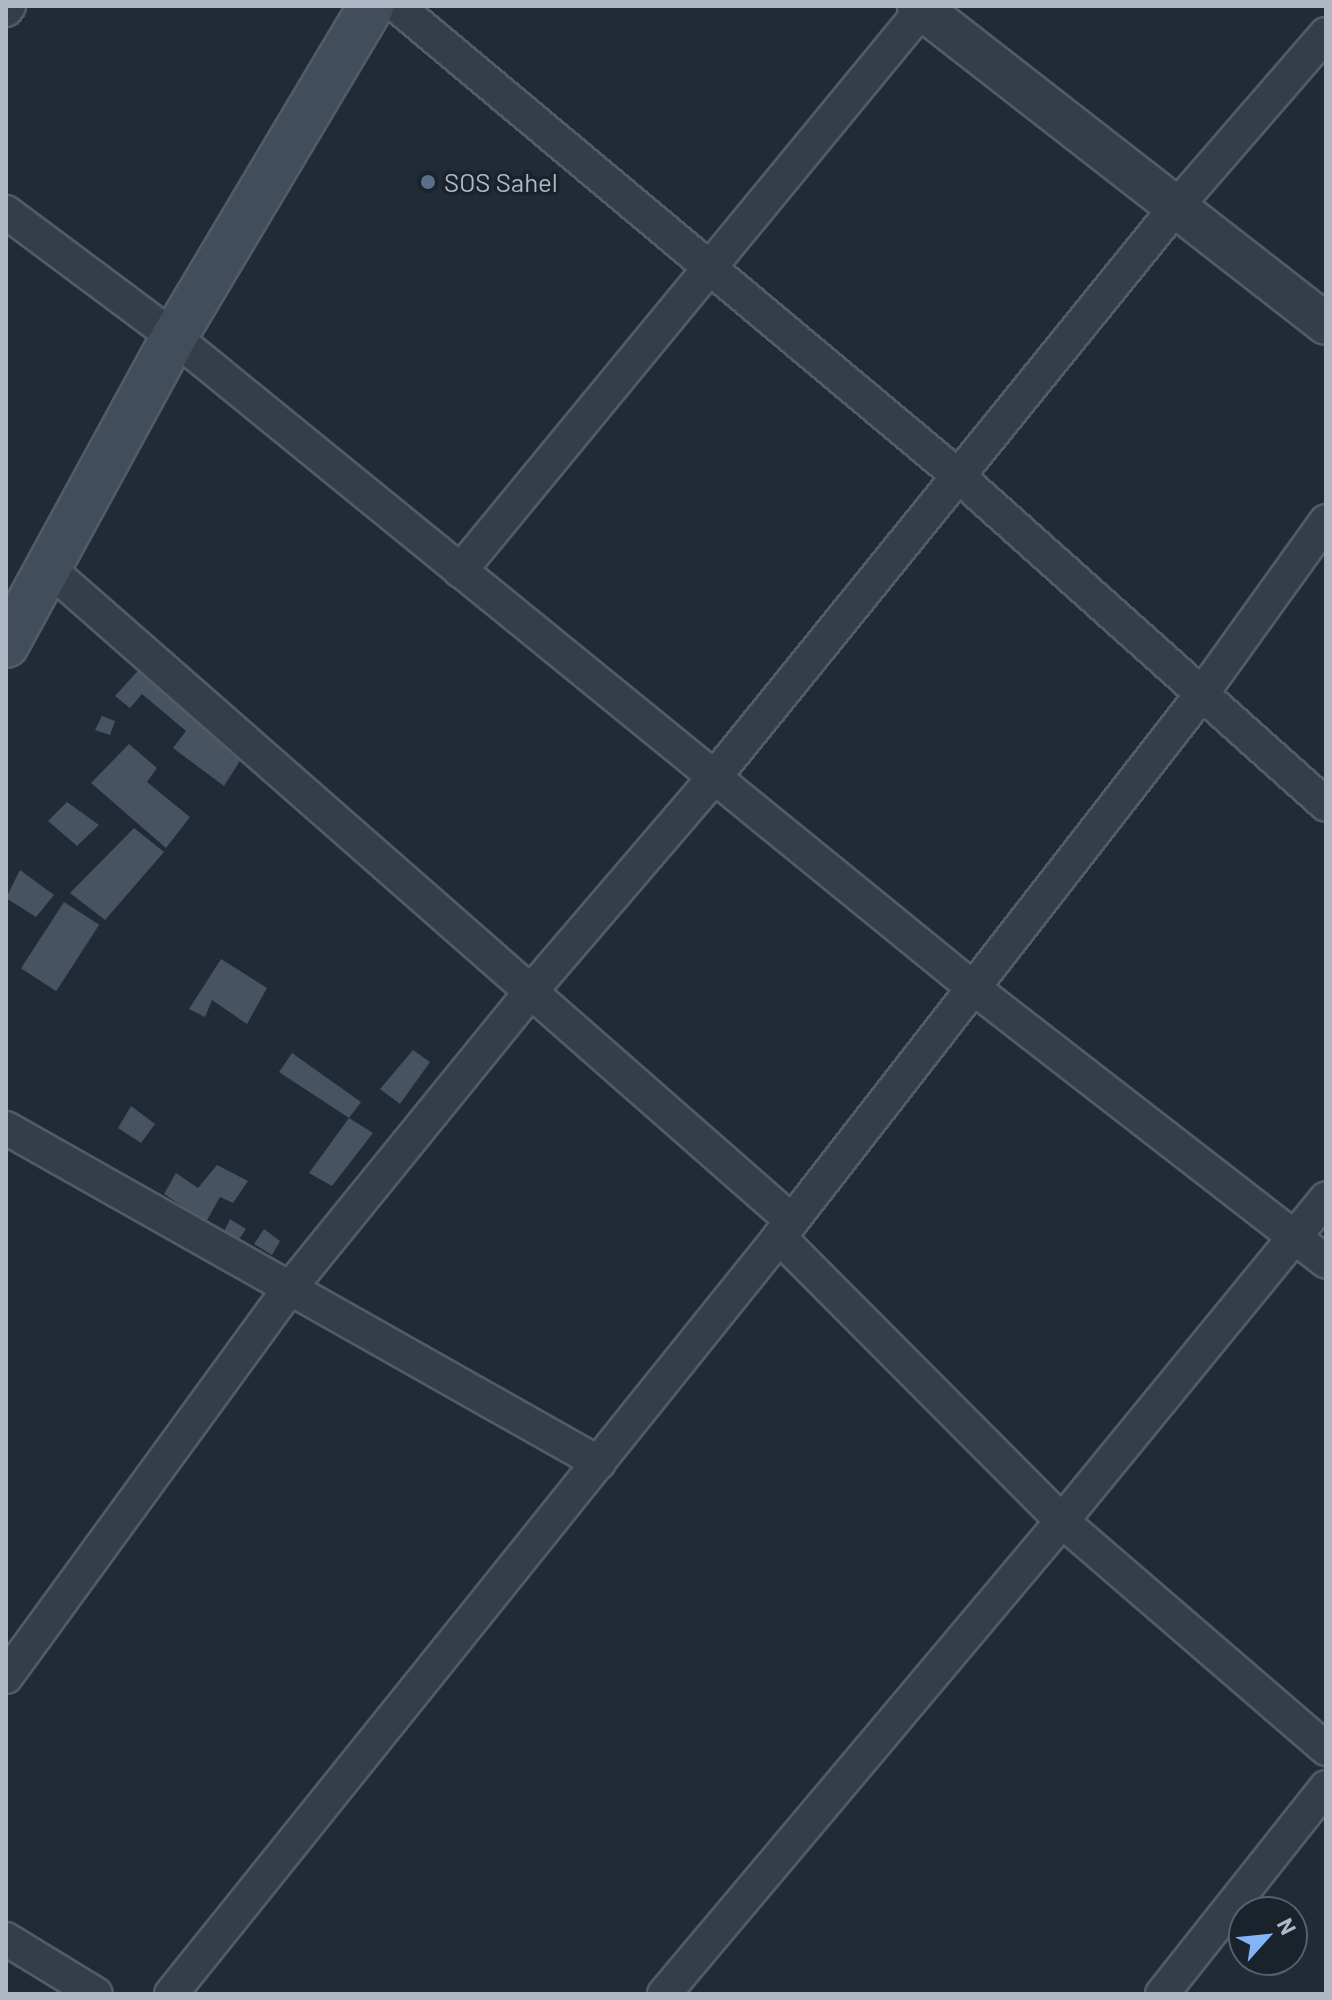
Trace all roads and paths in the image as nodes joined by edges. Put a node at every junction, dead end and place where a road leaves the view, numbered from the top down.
1 (371, 6) edge
2 (397, 6) edge
3 (922, 7) edge
4 (1326, 34) edge
5 (1176, 207) junction
6 (6, 212) edge
7 (711, 265) junction
8 (1326, 324) edge
9 (174, 337) junction
10 (956, 474) junction
11 (1326, 521) edge
12 (47, 567) junction
13 (460, 571) junction
14 (6, 645) edge
15 (1201, 695) junction
16 (713, 779) junction
17 (1326, 805) edge
18 (972, 987) junction
19 (532, 990) junction
20 (6, 1128) edge
21 (1326, 1198) edge
22 (785, 1229) junction
23 (1293, 1238) junction
24 (1326, 1262) edge
25 (290, 1288) junction
26 (599, 1463) junction
27 (1062, 1521) junction
28 (6, 1677) edge
29 (1326, 1749) edge
30 (1326, 1787) edge
31 (6, 1939) edge
32 (96, 1994) edge
33 (171, 1994) edge
34 (664, 1994) edge
35 (1162, 1994) edge

1 - 9 main road
2 - 7 street
3 - 5 street
3 - 7 street
4 - 5 street
5 - 8 street
5 - 10 street
6 - 9 street
7 - 10 street
7 - 13 street
9 - 12 main road
9 - 13 street
10 - 15 street
10 - 16 street
11 - 15 street
12 - 14 main road
12 - 19 street
13 - 16 street
15 - 17 street
15 - 18 street
16 - 18 street
16 - 19 street
18 - 22 street
18 - 23 street
19 - 22 street
19 - 25 street
20 - 25 street
21 - 23 street
22 - 26 street
22 - 27 street
23 - 24 street
23 - 27 street
25 - 26 street
25 - 28 street
26 - 33 street
27 - 29 street
27 - 34 street
30 - 35 street
31 - 32 street

